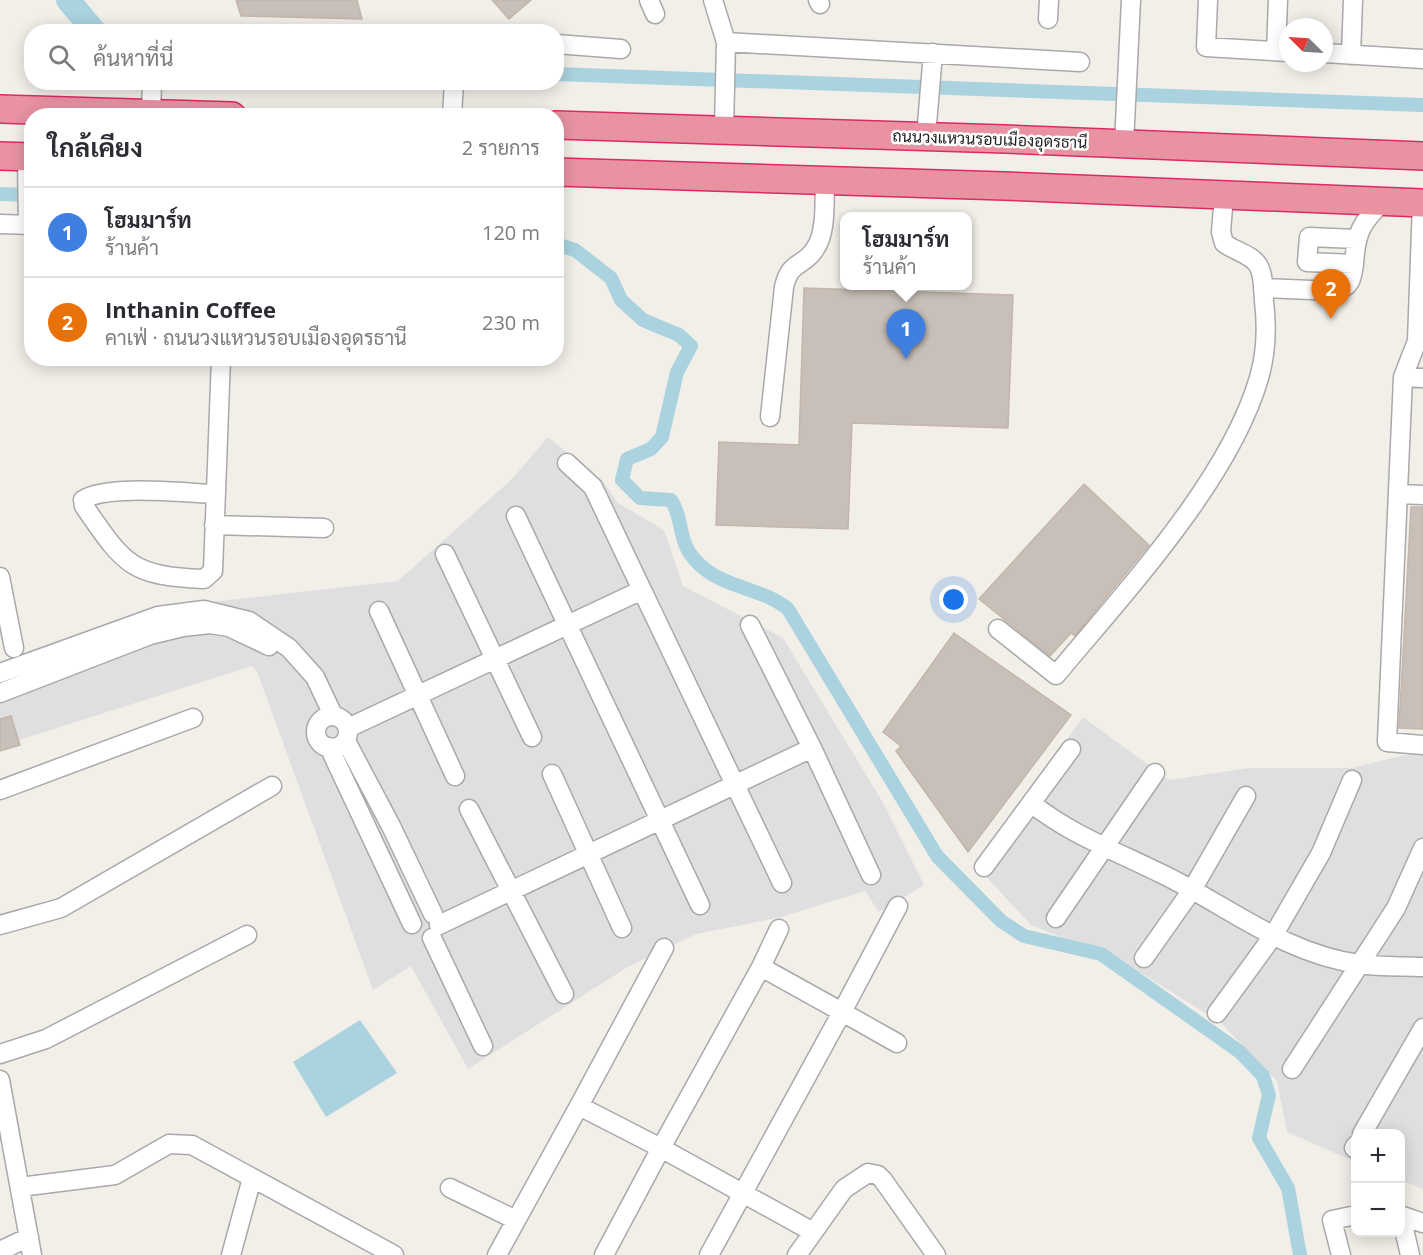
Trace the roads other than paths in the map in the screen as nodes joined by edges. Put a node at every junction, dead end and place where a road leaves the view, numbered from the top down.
1 (713, 0) edge
2 (1049, 0) edge
3 (1131, 0) edge
4 (1208, 0) edge
5 (1278, 0) edge
6 (1353, 0) edge
7 (1279, 18) edge
8 (1048, 19) dead end
9 (726, 42) junction
10 (564, 45) edge
11 (621, 49) dead end
12 (1279, 51) edge
13 (1333, 54) edge
14 (1351, 55) junction
15 (932, 56) junction
16 (1423, 58) edge
17 (1080, 62) dead end
18 (152, 90) edge
19 (453, 90) edge
20 (151, 108) edge
21 (452, 108) edge
22 (0, 109) edge
23 (24, 110) edge
24 (725, 117) junction
25 (564, 125) edge
26 (927, 126) junction
27 (1124, 144) junction
28 (0, 156) edge
29 (1423, 156) edge
30 (24, 160) edge
31 (564, 172) edge
32 (825, 180) junction
33 (1224, 195) junction
34 (1384, 201) junction
35 (1423, 203) edge
36 (24, 222) edge
37 (0, 224) edge
38 (1356, 239) junction
39 (1422, 253) edge
40 (1307, 262) junction
41 (1354, 264) junction
42 (1263, 288) junction
43 (1305, 290) junction
44 (220, 366) edge
45 (1402, 377) junction
46 (1423, 378) edge
47 (770, 417) dead end
48 (567, 463) dead end
49 (215, 494) junction
50 (1398, 494) junction
51 (1423, 495) edge
52 (516, 516) dead end
53 (214, 525) junction
54 (324, 528) dead end
55 (445, 554) dead end
56 (0, 577) edge
57 (642, 590) junction
58 (380, 611) dead end
59 (569, 624) junction
60 (750, 625) dead end
61 (998, 629) dead end
62 (14, 648) dead end
63 (495, 660) junction
64 (5, 671) edge
65 (8, 690) edge
66 (420, 695) junction
67 (328, 717) junction
68 (193, 718) dead end
69 (532, 737) dead end
70 (341, 739) junction
71 (1423, 745) edge
72 (812, 748) junction
73 (1071, 749) dead end
74 (1155, 773) dead end
75 (552, 774) dead end
76 (455, 776) dead end
77 (1352, 780) dead end
78 (737, 784) junction
79 (272, 786) dead end
80 (0, 790) edge
81 (1246, 796) dead end
82 (1031, 803) junction
83 (469, 809) dead end
84 (661, 820) junction
85 (391, 826) junction
86 (372, 835) junction
87 (1104, 848) junction
88 (1423, 848) edge
89 (587, 855) junction
90 (984, 867) dead end
91 (871, 875) dead end
92 (782, 883) dead end
93 (1192, 890) junction
94 (512, 891) junction
95 (700, 905) dead end
96 (898, 906) dead end
97 (1056, 918) dead end
98 (0, 925) edge
99 (435, 926) junction
100 (622, 928) dead end
101 (779, 929) dead end
102 (247, 935) dead end
103 (1273, 936) junction
104 (664, 948) dead end
105 (1144, 958) dead end
106 (1358, 964) junction
107 (761, 967) junction
108 (1423, 967) edge
109 (564, 994) dead end
110 (842, 1012) junction
111 (1217, 1013) dead end
112 (1423, 1028) edge
113 (897, 1043) dead end
114 (483, 1046) dead end
115 (0, 1054) edge
116 (1292, 1069) dead end
117 (0, 1080) edge
118 (579, 1106) junction
119 (1365, 1129) edge
120 (661, 1148) junction
121 (252, 1178) junction
122 (20, 1187) junction
123 (450, 1188) dead end
124 (743, 1193) junction
125 (1351, 1216) edge
126 (1405, 1217) edge
127 (516, 1221) junction
128 (1423, 1223) edge
129 (813, 1232) junction
130 (1405, 1233) edge
131 (31, 1246) edge
132 (0, 1251) edge
133 (231, 1255) edge
134 (394, 1255) edge
135 (497, 1255) edge
136 (604, 1255) edge
137 (709, 1255) edge
138 (797, 1255) edge
139 (936, 1255) edge
140 (1341, 1255) edge
141 (1410, 1255) edge

1 - 9 street
2 - 8 street
3 - 27 street
4 - 12 street
5 - 7 street
6 - 14 street
9 - 15 street
9 - 24 street
10 - 11 street
13 - 14 street
14 - 16 street
15 - 17 street
15 - 26 street
18 - 20 street
19 - 21 street
22 - 23 highway
24 - 25 highway, ถนนวงแหวนรอบเมืองอุดรธานี
24 - 26 highway, ถนนวงแหวนรอบเมืองอุดรธานี
26 - 27 highway, ถนนวงแหวนรอบเมืองอุดรธานี
27 - 29 highway, ถนนวงแหวนรอบเมืองอุดรธานี
28 - 30 highway
31 - 32 highway
32 - 33 highway
32 - 47 street
33 - 34 highway
33 - 42 street
34 - 35 highway
34 - 38 street
35 - 39 street
36 - 37 street
38 - 40 street
38 - 41 street
39 - 45 street
40 - 41 street
40 - 43 street
41 - 43 street
42 - 43 street
42 - 61 street
44 - 49 street
45 - 46 street
45 - 50 street
48 - 57 street
49 - 53 street
49 - 53 street
50 - 51 street
50 - 71 street
52 - 59 street
53 - 54 street
55 - 63 street
56 - 62 street
57 - 59 street
57 - 78 street
58 - 66 street
59 - 63 street
59 - 84 street
60 - 72 street
63 - 66 street
63 - 69 street
64 - 65 street
64 - 67 street
65 - 67 street
66 - 70 street
66 - 76 street
67 - 70 street
67 - 70 street
68 - 80 street
70 - 85 street
70 - 86 street
72 - 78 street
72 - 91 street
73 - 82 street
74 - 87 street
75 - 89 street
77 - 103 street
78 - 84 street
78 - 92 street
79 - 98 street
81 - 93 street
82 - 87 street
82 - 90 street
83 - 94 street
84 - 89 street
84 - 95 street
85 - 86 street
85 - 99 street
86 - 99 street
87 - 93 street
87 - 97 street
88 - 106 street
89 - 94 street
89 - 100 street
93 - 103 street
93 - 105 street
94 - 99 street
94 - 109 street
96 - 110 street
99 - 114 street
101 - 107 street
102 - 115 street
103 - 106 street
103 - 111 street
104 - 118 street
106 - 108 street
106 - 116 street
107 - 110 street
107 - 120 street
110 - 113 street
110 - 124 street
112 - 119 street
117 - 122 street
118 - 120 street
118 - 127 street
120 - 124 street
120 - 136 street
121 - 122 street
121 - 133 street
121 - 134 street
122 - 131 street
123 - 127 street
124 - 129 street
124 - 137 street
125 - 140 street
126 - 128 street
127 - 135 street
129 - 138 street
129 - 139 street
130 - 141 street
131 - 132 street

